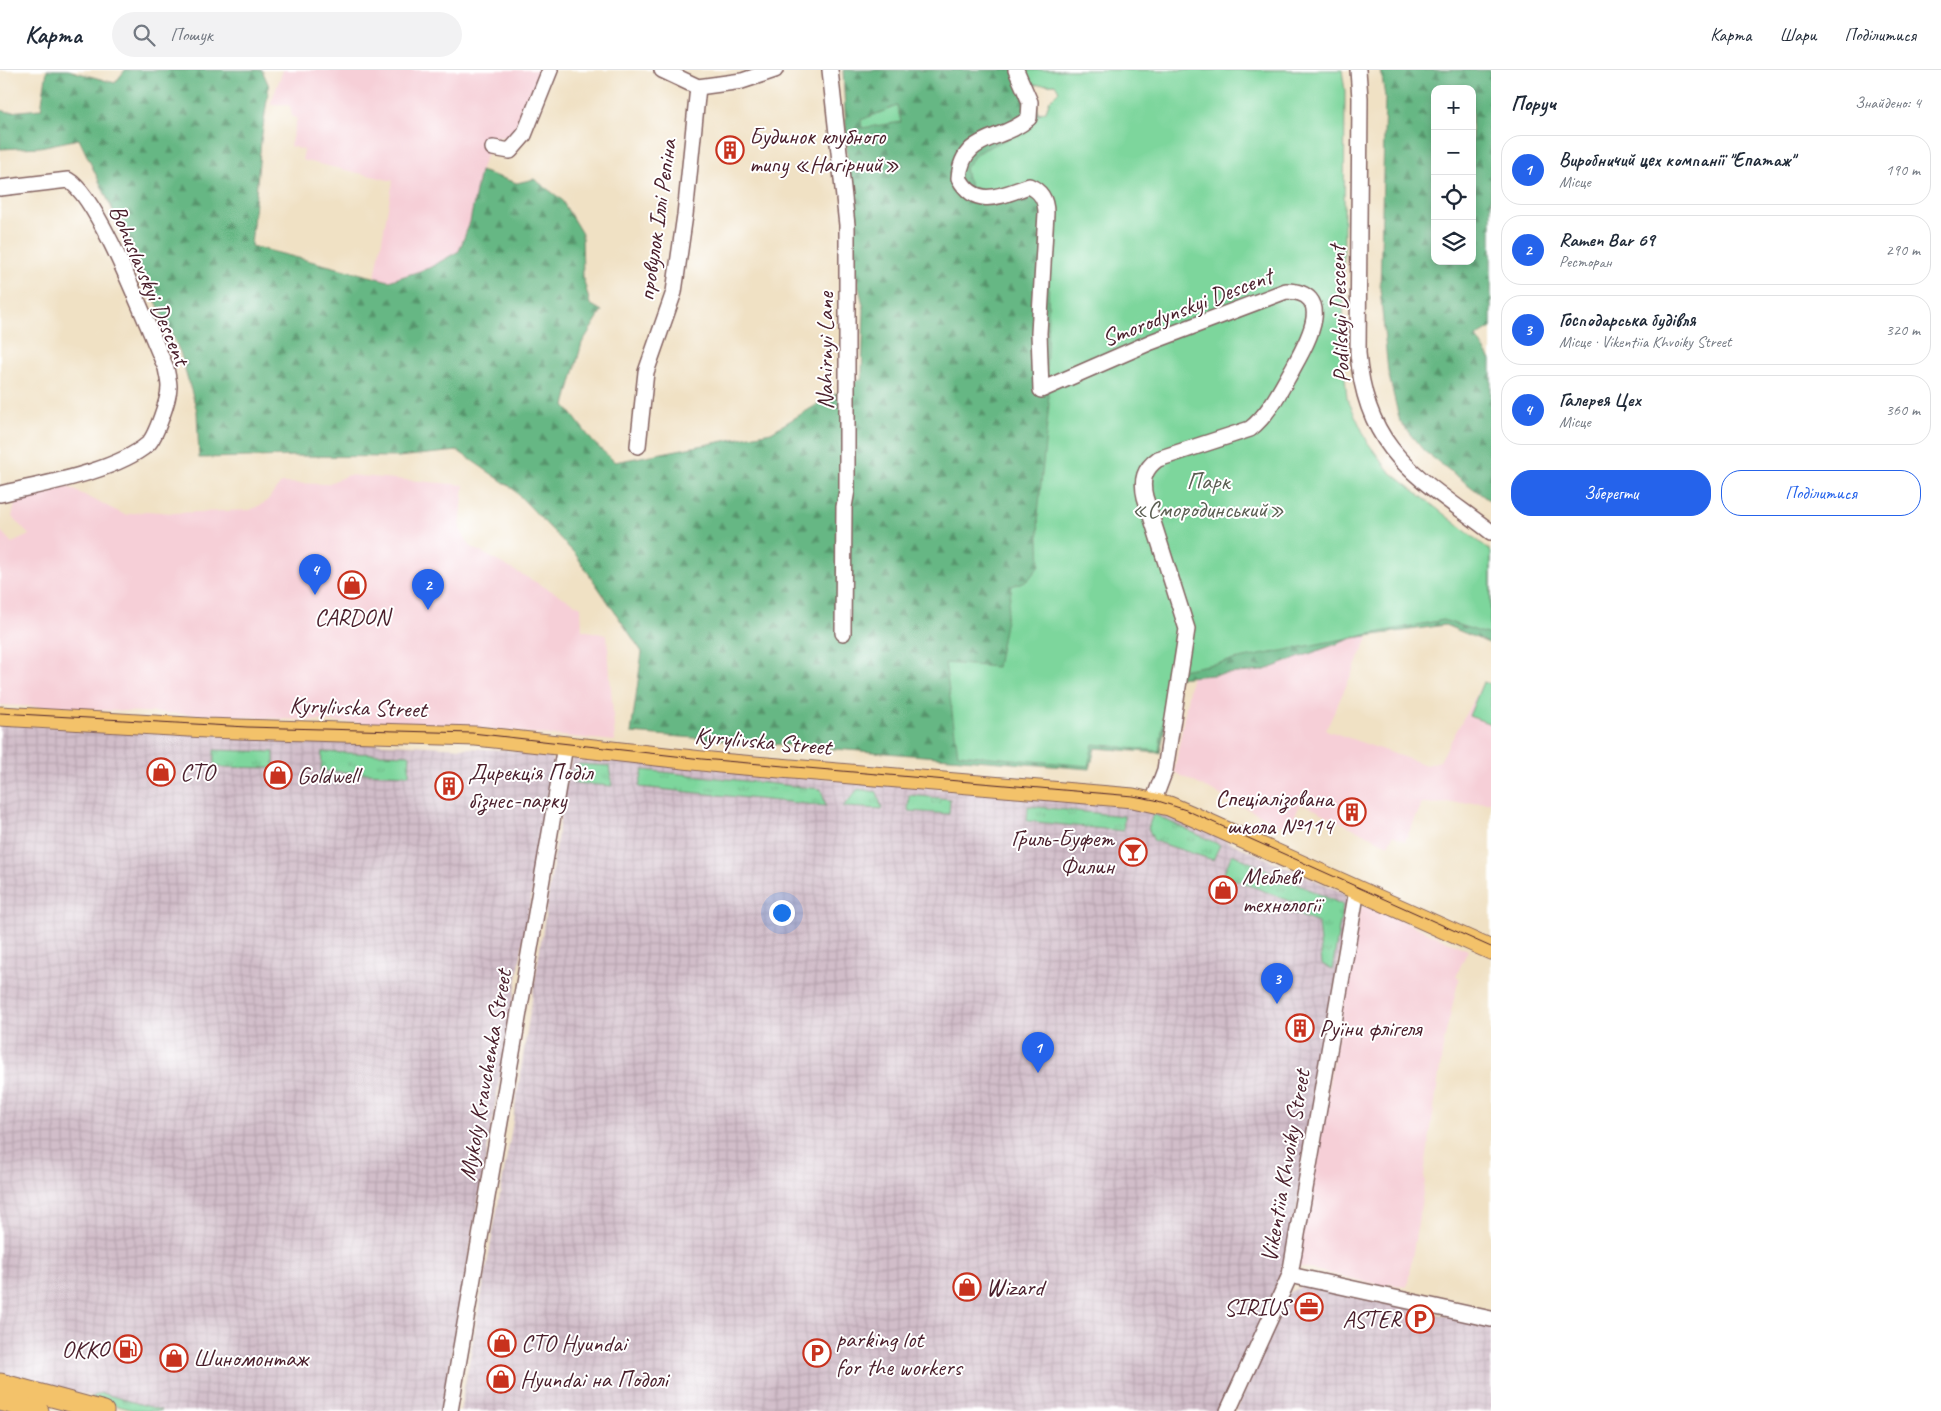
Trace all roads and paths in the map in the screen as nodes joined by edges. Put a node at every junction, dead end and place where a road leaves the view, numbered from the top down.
1 (550, 70) edge
2 (662, 70) edge
3 (775, 70) edge
4 (830, 70) edge
5 (1016, 70) edge
6 (1358, 70) edge
7 (698, 87) junction
8 (493, 148) dead end
9 (0, 188) edge
10 (638, 446) dead end
11 (0, 494) edge
12 (1491, 532) edge
13 (843, 633) dead end
14 (0, 716) edge
15 (565, 746) junction
16 (1153, 802) junction
17 (1357, 890) junction
18 (1491, 950) edge
19 (1290, 1275) junction
20 (1491, 1319) edge
21 (0, 1383) edge
22 (0, 1401) edge
23 (39, 1411) edge
24 (104, 1411) edge
25 (450, 1411) edge
26 (1228, 1411) edge

1 - 8 street
2 - 7 street
3 - 7 street
4 - 13 street, Nahirnyi Lane
5 - 16 street, Smorodynskyi Descent
6 - 12 street, Podilskyi Descent
7 - 10 street, провулок Іллі Рєпіна
9 - 11 street, Bohuslavskyi Descent
14 - 15 main road, Kyrylivska Street
15 - 16 main road, Kyrylivska Street
15 - 25 street, Mykoly Kravchenka Street
16 - 17 main road, Kyrylivska Street
17 - 18 main road, Kyrylivska Street
17 - 19 street, Vikentiia Khvoiky Street
19 - 20 street
19 - 26 street, Vikentiia Khvoiky Street
21 - 24 main road
22 - 23 main road

